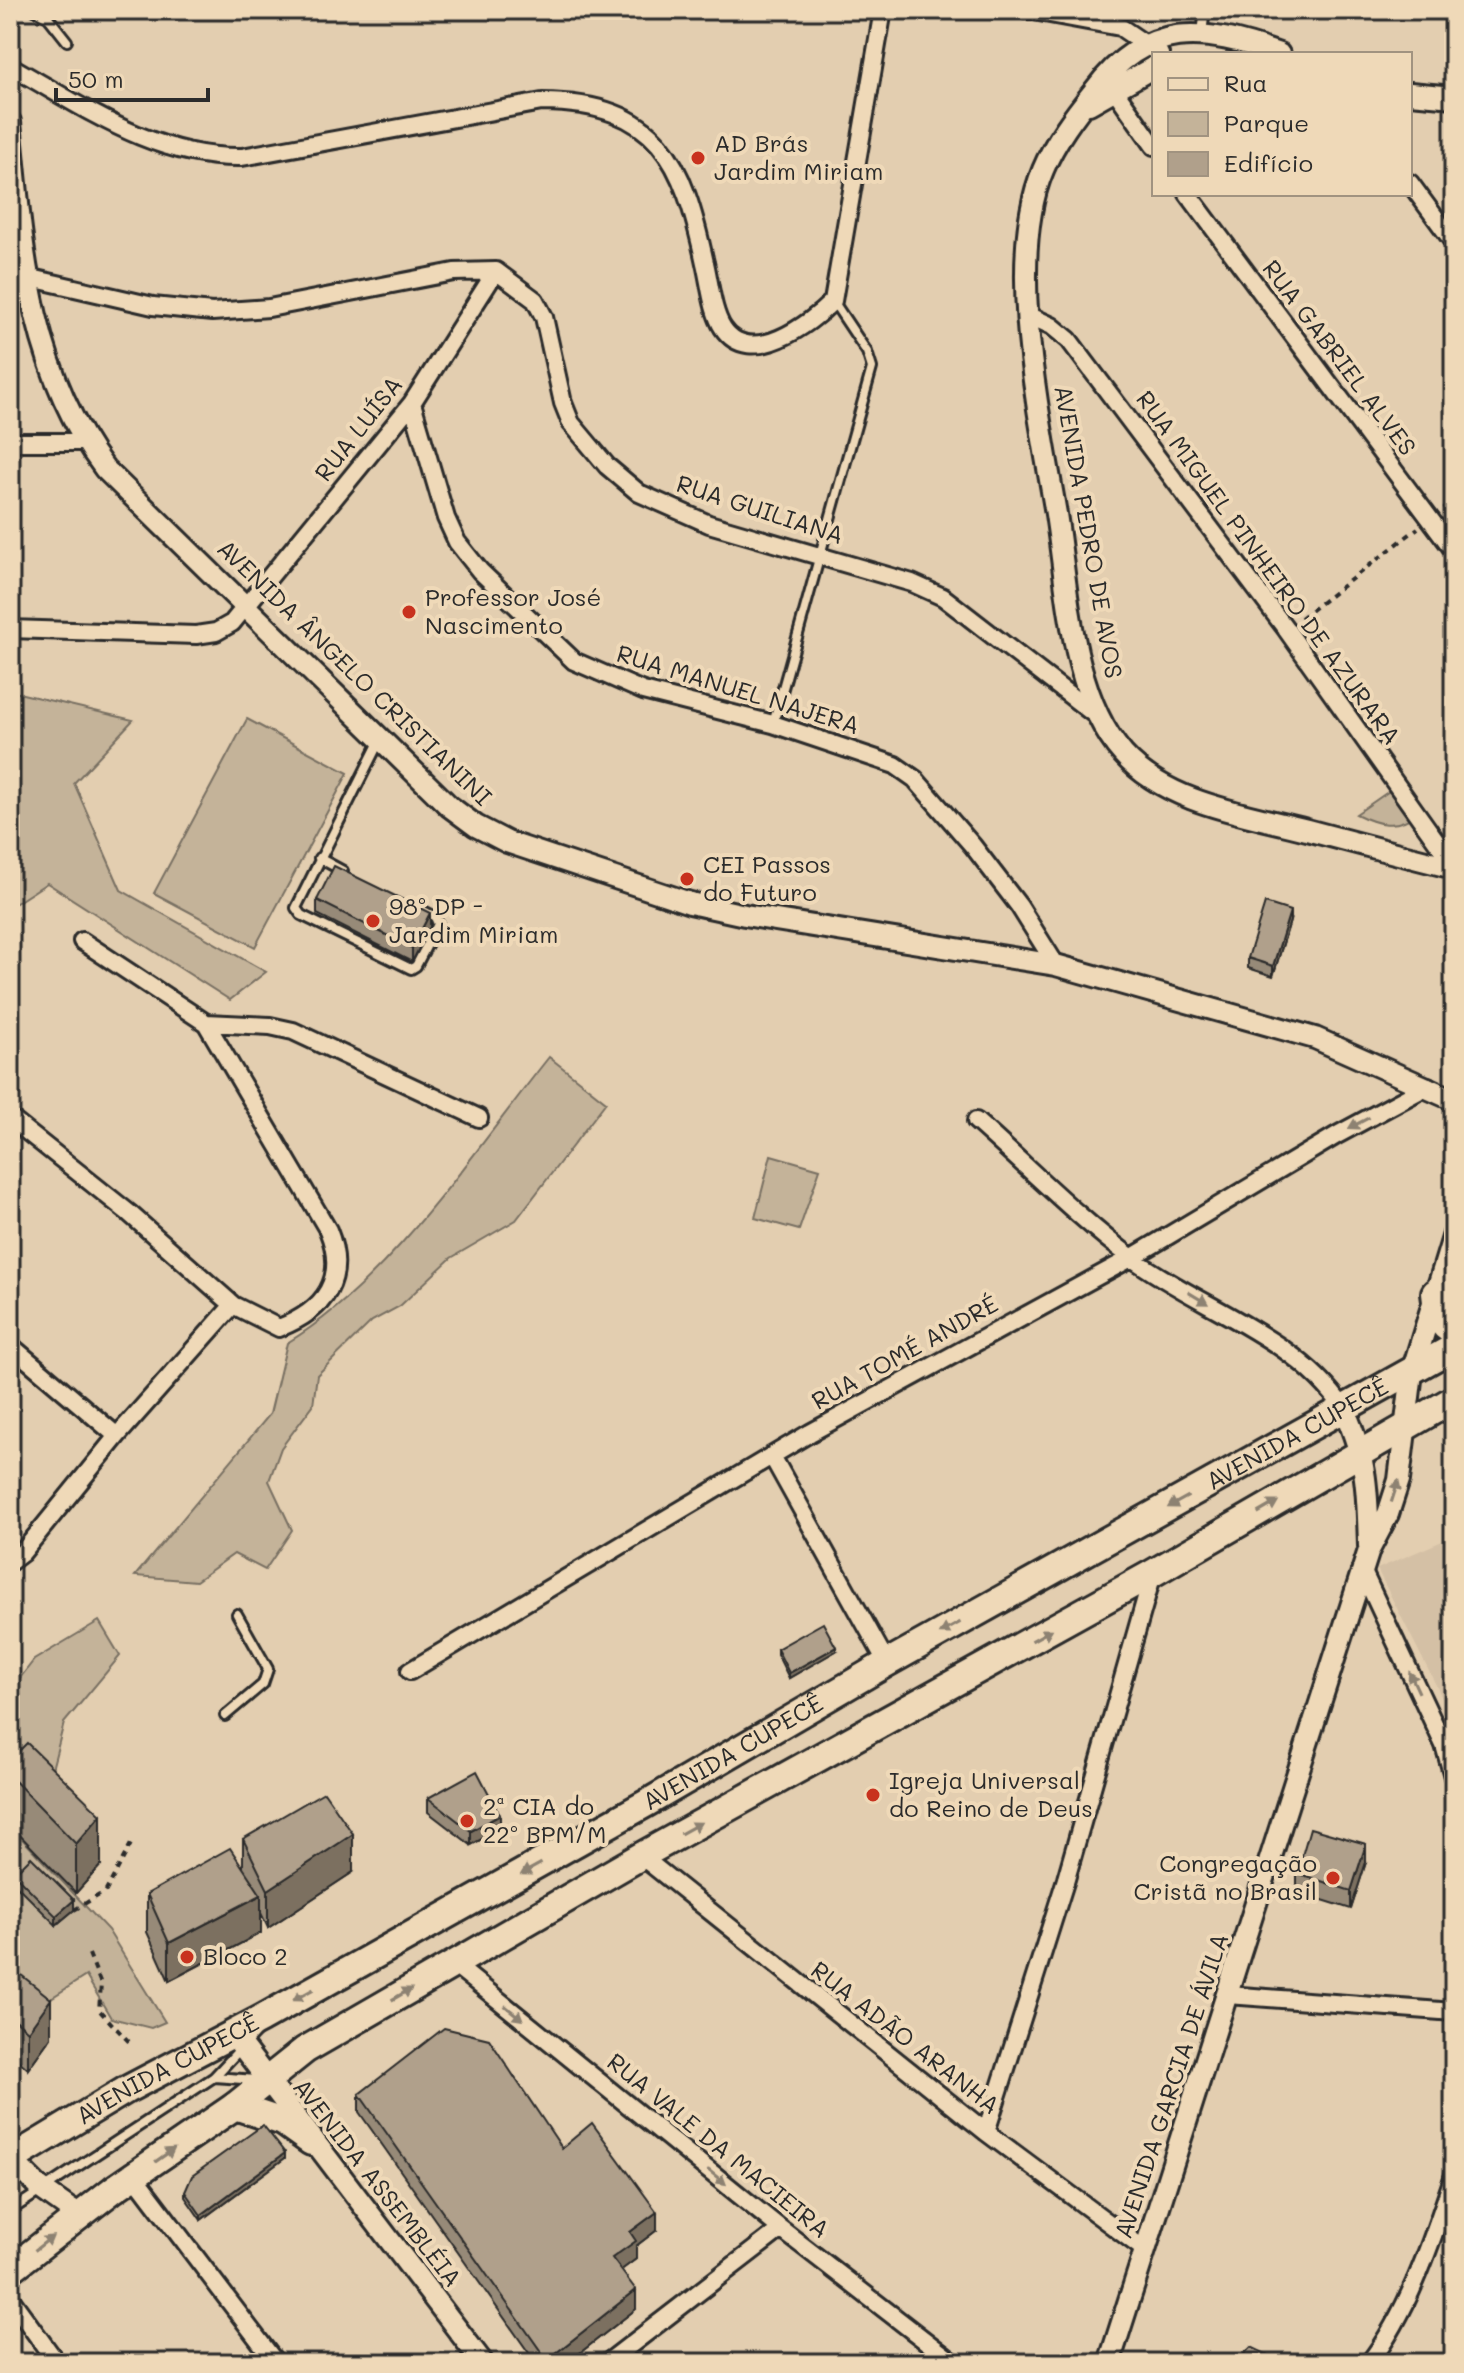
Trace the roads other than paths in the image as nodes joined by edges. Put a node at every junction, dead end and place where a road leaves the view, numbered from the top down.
1 (17, 10) edge
2 (35, 10) edge
3 (883, 10) edge
4 (1028, 10) edge
5 (1205, 10) edge
6 (10, 11) edge
7 (1202, 34) junction
8 (67, 41) dead end
9 (1153, 48) edge
10 (1272, 52) edge
11 (10, 66) edge
12 (1152, 68) edge
13 (1109, 83) junction
14 (1412, 93) edge
15 (1454, 97) edge
16 (10, 122) edge
17 (1152, 143) edge
18 (1412, 186) edge
19 (1189, 196) edge
20 (14, 197) edge
21 (1454, 243) edge
22 (496, 271) junction
23 (27, 277) junction
24 (833, 301) junction
25 (1028, 315) junction
26 (412, 403) junction
27 (10, 442) edge
28 (85, 442) junction
29 (1454, 551) edge
30 (821, 556) junction
31 (247, 607) junction
32 (10, 629) edge
33 (1094, 714) junction
34 (773, 724) junction
35 (380, 739) junction
36 (319, 858) junction
37 (1454, 867) edge
38 (359, 879) edge
39 (413, 905) edge
40 (82, 941) dead end
41 (1056, 965) junction
42 (206, 1023) junction
43 (1428, 1086) junction
44 (1454, 1100) edge
45 (10, 1118) edge
46 (479, 1118) dead end
47 (976, 1121) dead end
48 (1454, 1234) edge
49 (1131, 1258) junction
50 (1435, 1293) junction
51 (233, 1305) junction
52 (1454, 1332) edge
53 (10, 1345) edge
54 (1454, 1347) edge
55 (1412, 1372) junction
56 (1449, 1407) edge
57 (1344, 1409) junction
58 (1405, 1427) junction
59 (117, 1436) junction
60 (1362, 1453) junction
61 (772, 1456) junction
62 (1369, 1550) junction
63 (10, 1562) edge
64 (1363, 1572) junction
65 (1153, 1573) junction
66 (237, 1614) dead end
67 (887, 1663) junction
68 (410, 1671) dead end
69 (225, 1716) dead end
70 (1454, 1780) edge
71 (641, 1856) junction
72 (454, 1964) junction
73 (1228, 1995) junction
74 (1454, 2012) edge
75 (237, 2041) junction
76 (214, 2077) junction
77 (265, 2080) junction
78 (235, 2106) junction
79 (986, 2132) junction
80 (311, 2142) junction
81 (10, 2159) edge
82 (1454, 2175) edge
83 (135, 2177) junction
84 (40, 2188) junction
85 (10, 2211) edge
86 (78, 2215) junction
87 (781, 2229) junction
88 (1145, 2250) junction
89 (10, 2270) edge
90 (10, 2298) edge
91 (939, 2352) junction
92 (57, 2363) edge
93 (276, 2363) edge
94 (483, 2363) edge
95 (607, 2363) edge
96 (923, 2363) edge
97 (954, 2363) edge
98 (1109, 2363) edge
99 (1369, 2363) edge

1 - 6 lane
2 - 8 lane
3 - 24 street
4 - 9 street
5 - 7 lane
7 - 9 street, AVENIDA PEDRO DE AVOS
7 - 10 street, AVENIDA PEDRO DE AVOS
9 - 13 street, AVENIDA PEDRO DE AVOS
11 - 24 street
12 - 13 street, AVENIDA PEDRO DE AVOS
13 - 17 street
13 - 25 street, AVENIDA PEDRO DE AVOS
14 - 15 street
16 - 20 street, AVENIDA ÂNGELO CRISTIANINI
18 - 21 street
19 - 29 street, RUA GABRIEL ALVES
20 - 23 street, AVENIDA ÂNGELO CRISTIANINI
22 - 23 street
22 - 26 street, RUA LUÍSA
22 - 30 street, RUA GUILIANA
23 - 28 street, AVENIDA ÂNGELO CRISTIANINI
24 - 30 lane
25 - 33 street, AVENIDA PEDRO DE AVOS
25 - 37 street, RUA MIGUEL PINHEIRO DE AZURARA
26 - 31 street, RUA LUÍSA
26 - 34 street, RUA MANUEL NAJERA
27 - 28 street
28 - 31 street, AVENIDA ÂNGELO CRISTIANINI
30 - 33 street, RUA GUILIANA
30 - 34 lane
31 - 32 street, RUA LUÍSA
31 - 35 street, AVENIDA ÂNGELO CRISTIANINI
33 - 37 street, AVENIDA PEDRO DE AVOS
34 - 41 street, RUA MANUEL NAJERA
35 - 36 lane
35 - 41 street, AVENIDA ÂNGELO CRISTIANINI
36 - 38 lane
36 - 39 lane
40 - 42 street
41 - 43 street, AVENIDA ÂNGELO CRISTIANINI
42 - 46 street
42 - 51 street
43 - 44 street, AVENIDA ÂNGELO CRISTIANINI
43 -> 49 street, RUA TOMÉ ANDRÉ
45 - 51 street
47 - 49 street
48 - 50 street, AVENIDA GARCIA DE ÁVILA
49 -> 57 street
49 - 61 street, RUA TOMÉ ANDRÉ
50 - 52 main road
50 - 55 street, AVENIDA GARCIA DE ÁVILA
51 - 59 street
53 - 59 street
54 - 55 main road, AVENIDA CUPECÊ
55 - 57 main road, AVENIDA CUPECÊ
55 - 58 street, AVENIDA GARCIA DE ÁVILA
56 - 58 main road, AVENIDA CUPECÊ
57 - 60 street, AVENIDA GARCIA DE ÁVILA
57 -> 67 main road, AVENIDA CUPECÊ
58 - 60 main road, AVENIDA CUPECÊ
62 -> 58 street, AVENIDA GARCIA DE ÁVILA
59 - 63 street
60 - 62 street, AVENIDA GARCIA DE ÁVILA
65 -> 60 main road, AVENIDA CUPECÊ
61 - 67 street
61 - 68 street, RUA TOMÉ ANDRÉ
62 - 64 street, AVENIDA GARCIA DE ÁVILA
70 -> 64 street
64 - 73 street, AVENIDA GARCIA DE ÁVILA
71 -> 65 main road, AVENIDA CUPECÊ
65 - 79 street
66 - 69 lane
67 -> 75 main road, AVENIDA CUPECÊ
71 - 72 main road, AVENIDA CUPECÊ
71 - 79 street, RUA ADÃO ARANHA
77 -> 72 main road, AVENIDA CUPECÊ
72 -> 87 street, RUA VALE DA MACIEIRA
73 - 74 street
73 - 88 street, AVENIDA GARCIA DE ÁVILA
75 - 76 lane
75 - 77 street, AVENIDA ASSEMBLÉIA
75 - 81 main road, AVENIDA CUPECÊ
76 - 77 lane
76 - 84 lane
77 - 78 main road, AVENIDA CUPECÊ
77 - 80 street, AVENIDA ASSEMBLÉIA
78 - 80 main road
83 -> 78 main road, AVENIDA CUPECÊ
79 - 88 street, RUA ADÃO ARANHA
80 - 94 street, AVENIDA ASSEMBLÉIA
81 - 84 street
82 - 99 street
83 - 86 main road, AVENIDA CUPECÊ
83 - 93 street
84 - 85 lane
84 - 86 street
89 -> 86 main road, AVENIDA CUPECÊ
87 - 91 street, RUA VALE DA MACIEIRA
87 - 95 street
88 - 98 street, AVENIDA GARCIA DE ÁVILA
90 - 92 street
91 - 96 street
91 - 97 street, RUA VALE DA MACIEIRA

